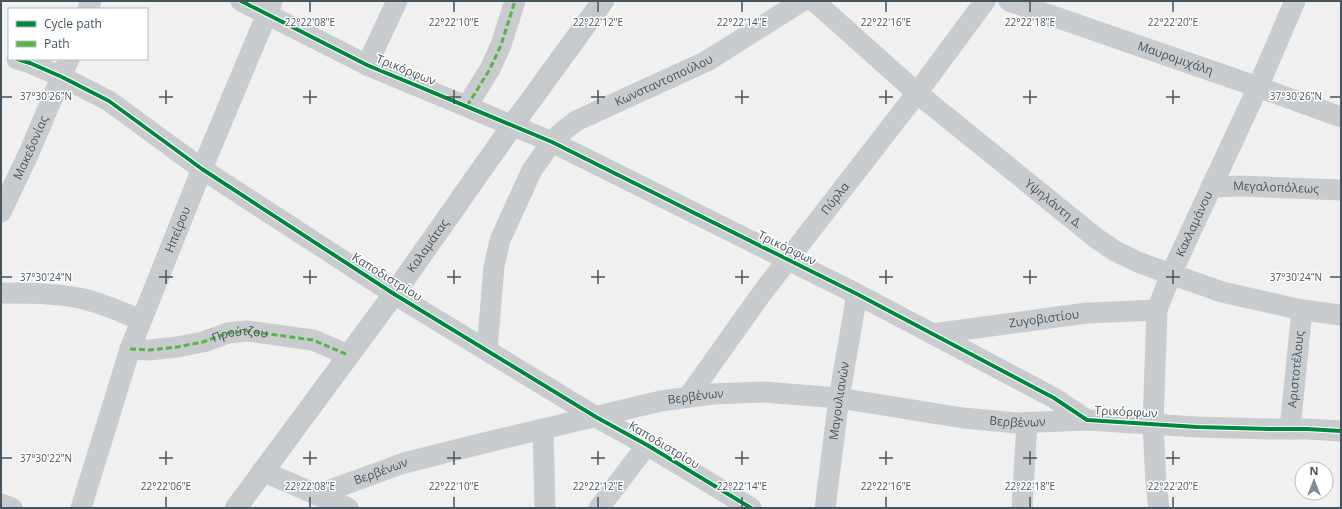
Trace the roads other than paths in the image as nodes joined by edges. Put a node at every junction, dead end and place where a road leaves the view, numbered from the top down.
1 (241, 1) edge
2 (397, 1) edge
3 (515, 1) edge
4 (603, 1) edge
5 (802, 1) edge
6 (814, 1) edge
7 (985, 1) edge
8 (1008, 1) edge
9 (1295, 1) edge
10 (270, 8) edge
11 (20, 60) edge
12 (367, 65) junction
13 (65, 68) edge
14 (1258, 86) junction
15 (917, 93) junction
16 (467, 106) junction
17 (1341, 117) edge
18 (512, 126) junction
19 (552, 142) junction
20 (202, 169) junction
21 (1211, 187) junction
22 (1341, 190) edge
23 (1, 212) edge
24 (788, 260) junction
25 (1171, 274) junction
26 (1, 293) edge
27 (394, 294) junction
28 (857, 294) junction
29 (1157, 310) junction
30 (1302, 310) junction
31 (1341, 315) edge
32 (140, 320) junction
33 (932, 334) junction
34 (130, 349) junction
35 (487, 350) junction
36 (348, 355) junction
37 (688, 397) junction
38 (839, 398) junction
39 (596, 417) junction
40 (1087, 420) junction
41 (1026, 422) junction
42 (1153, 424) junction
43 (543, 429) junction
44 (1290, 429) junction
45 (1341, 431) edge
46 (647, 445) junction
47 (262, 471) junction
48 (316, 495) junction
49 (1, 504) edge
50 (12, 508) edge
51 (81, 508) edge
52 (236, 508) edge
53 (348, 508) edge
54 (546, 508) edge
55 (599, 508) edge
56 (751, 508) edge
57 (825, 508) edge
58 (1022, 508) edge
59 (1159, 508) edge

1 - 10 street, Τρικόρφων
2 - 12 street
3 - 16 street
4 - 18 main road, Καλαμάτας
5 - 19 street, Κωνσταντοπούλου
6 - 15 street, Υψηλάντη Δ.
7 - 15 street, Πύρλα
8 - 14 street, Μαυρομιχάλη
9 - 14 street, Κακλαμάνου
10 - 12 street, Τρικόρφων
10 - 20 street, Ηπείρου
11 - 13 street, Καποδιστρίου
12 - 16 street, Τρικόρφων
13 - 20 street, Καποδιστρίου
13 - 23 street, Μακεδονίας
14 - 17 street, Μαυρομιχάλη
14 - 21 street, Κακλαμάνου
15 - 24 street, Πύρλα
15 - 25 street, Υψηλάντη Δ.
16 - 18 street, Τρικόρφων
18 - 19 street, Τρικόρφων
18 - 27 main road, Καλαμάτας
19 - 24 street, Τρικόρφων
19 - 35 street, Κωνσταντοπούλου
20 - 27 street, Καποδιστρίου
20 - 32 street, Ηπείρου
21 - 22 street, Μεγαλοπόλεως
21 - 25 street, Κακλαμάνου
24 - 28 street, Τρικόρφων
24 - 37 street, Πύρλα
25 - 29 street, Κακλαμάνου
25 - 30 street, Υψηλάντη Δ.
26 - 32 street
27 - 35 street, Καποδιστρίου
27 - 36 main road, Καλαμάτας
28 - 33 street, Τρικόρφων
28 - 38 street, Μαγουλιανών
29 - 33 street, Ζυγοβιστίου
29 - 42 street, Κακλαμάνου
30 - 31 street, Υψηλάντη Δ.
30 - 44 street, Αριστοτέλους
32 - 34 street, Ηπείρου
33 - 40 street, Τρικόρφων
34 - 36 street, Προύτζου
34 - 51 street, Ηπείρου
35 - 39 street, Καποδιστρίου
36 - 47 main road, Καλαμάτας
37 - 38 street, Βερβένων
37 - 39 street, Βερβένων
38 - 41 street, Βερβένων
38 - 57 street, Μαγουλιανών
39 - 43 street, Βερβένων
39 - 46 street, Καποδιστρίου
40 - 41 street, Βερβένων
40 - 42 street, Τρικόρφων
41 - 58 street
42 - 44 street, Τρικόρφων
42 - 59 street, Κακλαμάνου
43 - 48 street, Βερβένων
43 - 54 street
44 - 45 street, Τρικόρφων
46 - 55 street
46 - 56 street, Καποδιστρίου
47 - 48 street
47 - 52 main road, Καλαμάτας
48 - 53 street
49 - 50 street

